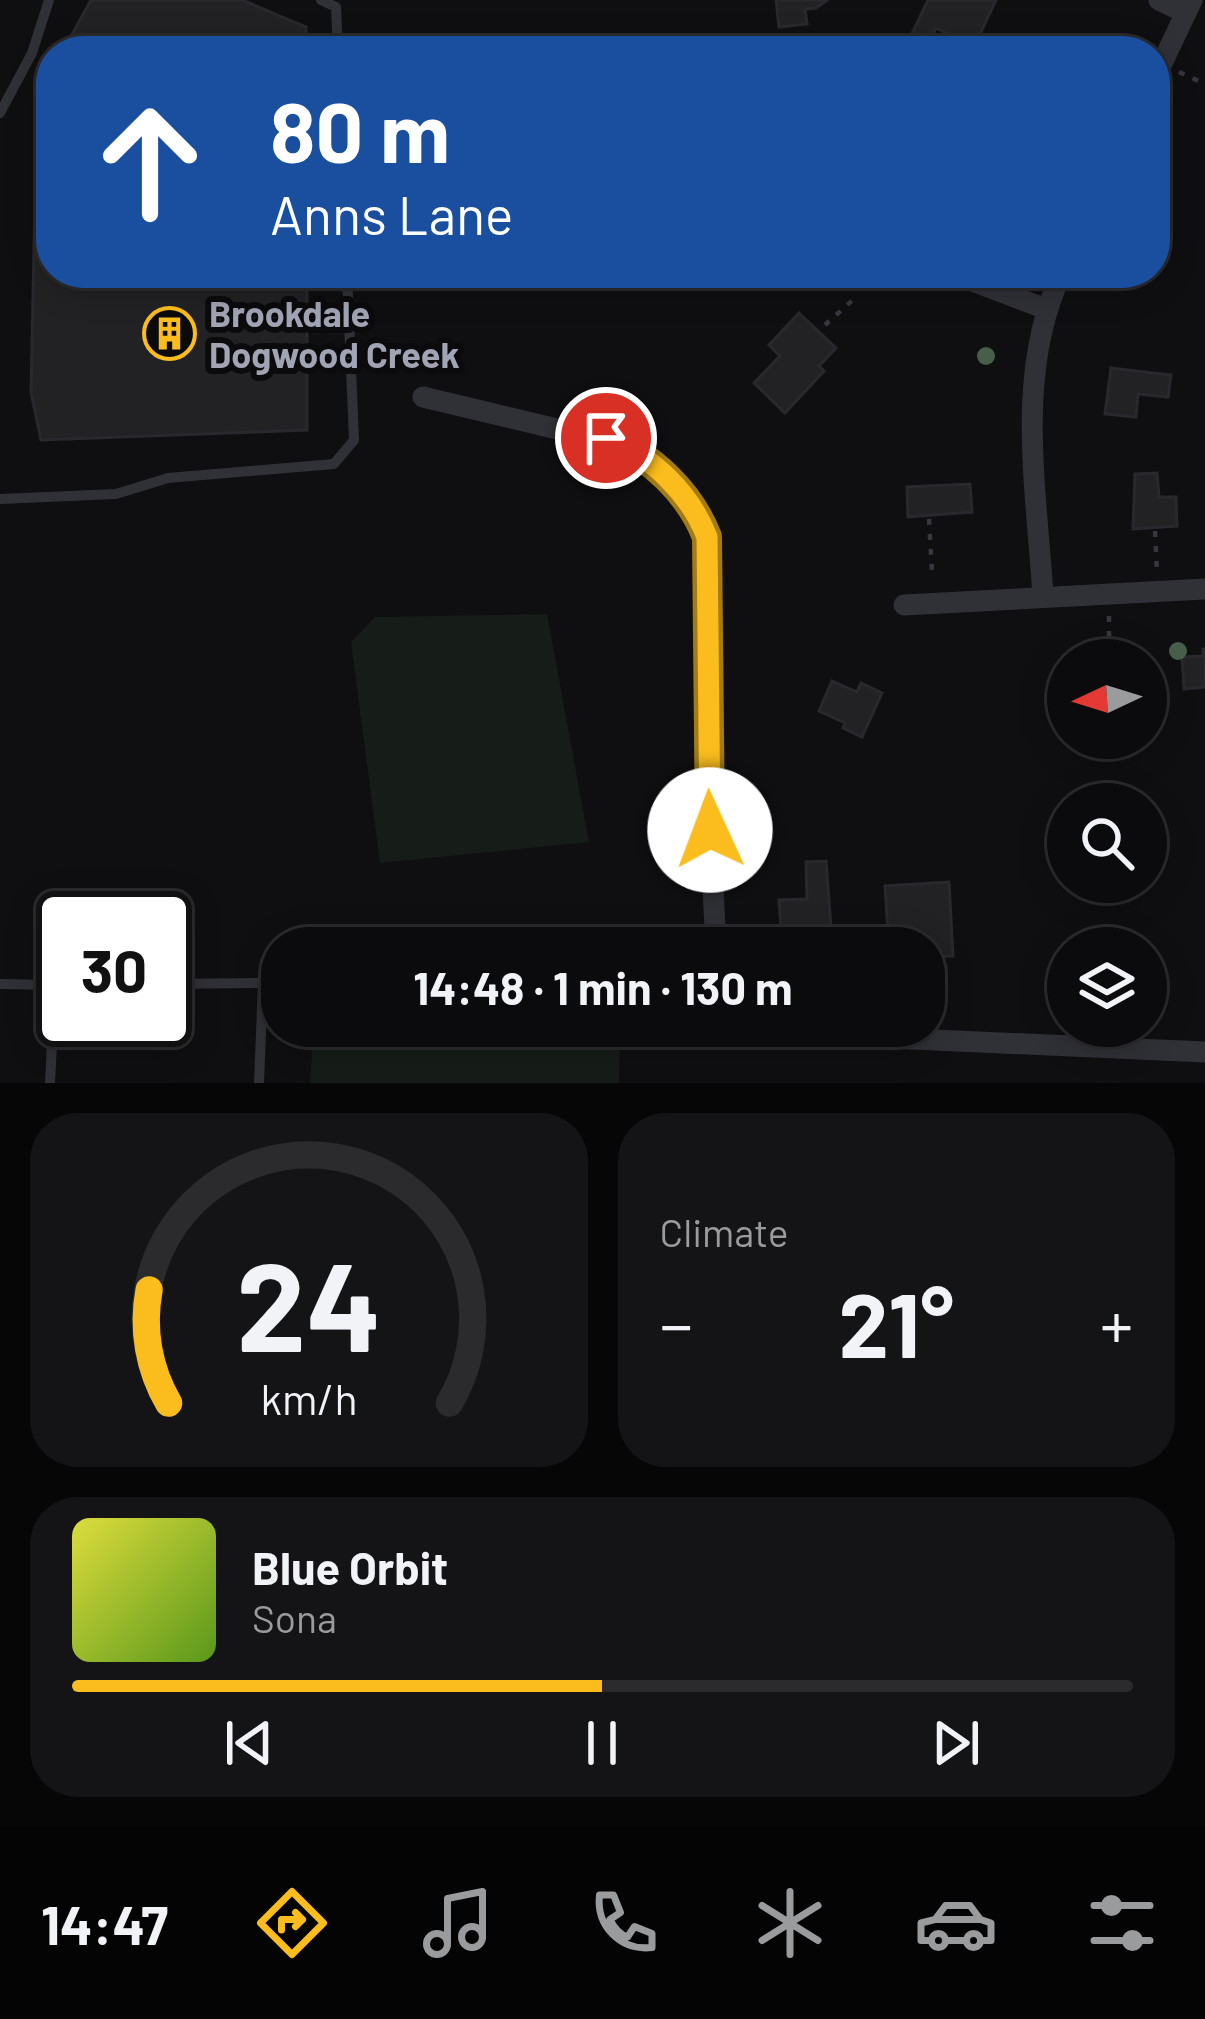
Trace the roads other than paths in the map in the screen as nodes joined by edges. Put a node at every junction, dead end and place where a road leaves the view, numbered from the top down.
1 (49, 0) edge
2 (321, 0) edge
3 (1159, 0) edge
4 (1189, 6) edge
5 (37, 36) edge
6 (338, 36) edge
7 (36, 41) edge
8 (1170, 46) edge
9 (0, 113) edge
10 (348, 288) edge
11 (992, 288) edge
12 (1055, 288) edge
13 (1046, 308) junction
14 (423, 397) dead end
15 (0, 499) edge
16 (1205, 589) edge
17 (1043, 597) junction
18 (904, 605) dead end
19 (715, 927) edge
20 (0, 984) edge
21 (192, 984) edge
22 (36, 985) edge
23 (945, 1040) edge
24 (53, 1047) edge
25 (1205, 1052) edge
26 (50, 1083) edge
27 (259, 1083) edge

1 - 5 lane
2 - 6 lane
3 - 4 street
4 - 8 street
7 - 9 lane
10 - 15 lane
11 - 13 street
12 - 13 street
13 - 17 street
14 - 19 street
16 - 17 street
17 - 18 street
20 - 22 lane
21 - 27 lane
23 - 25 street
24 - 26 lane

